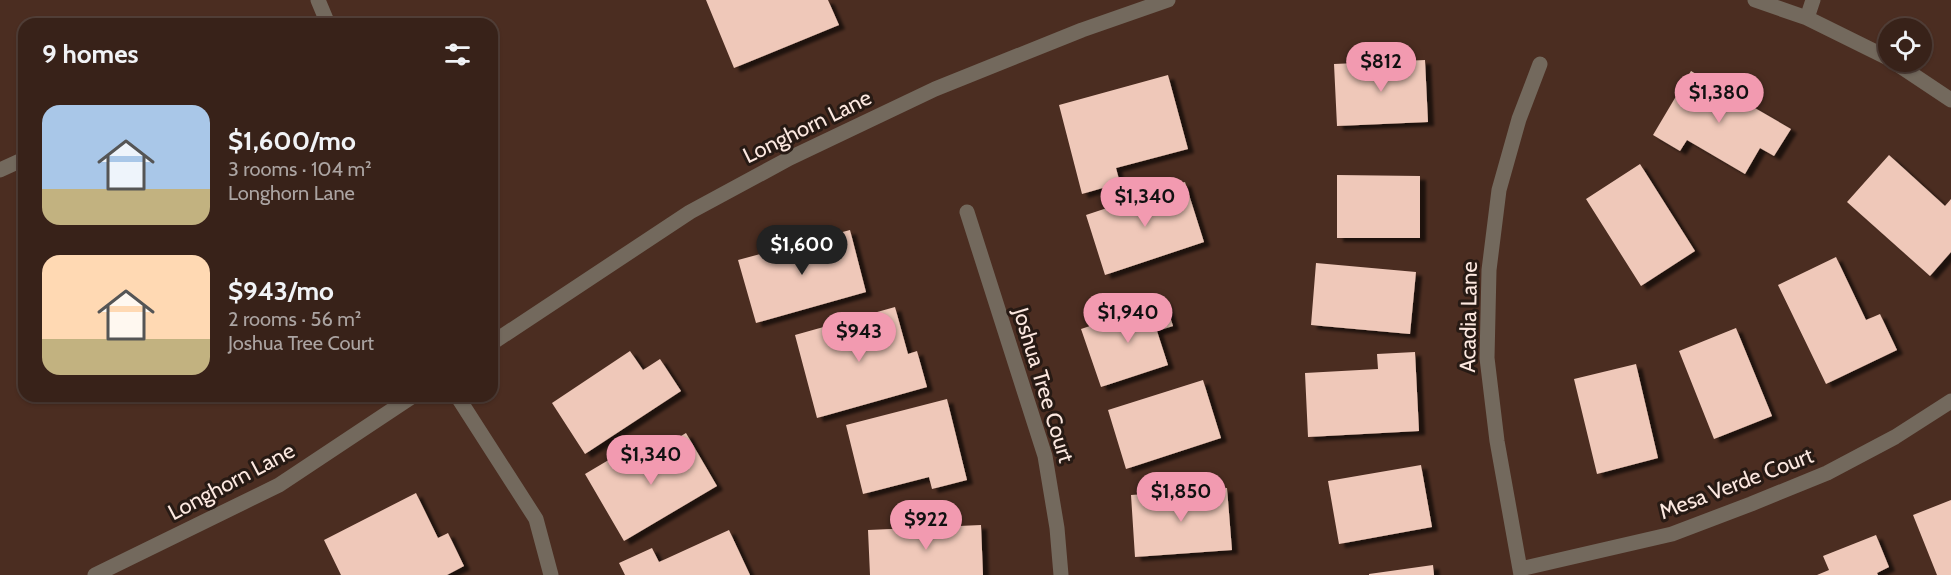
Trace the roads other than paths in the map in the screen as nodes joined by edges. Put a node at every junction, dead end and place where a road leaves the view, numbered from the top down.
1 (318, 0) edge
2 (1168, 0) edge
3 (1755, 0) edge
4 (1813, 0) edge
5 (326, 18) edge
6 (1807, 18) junction
7 (1878, 53) edge
8 (1540, 64) dead end
9 (1909, 72) edge
10 (1951, 100) edge
11 (18, 162) edge
12 (0, 170) edge
13 (967, 212) dead end
14 (498, 339) edge
15 (1951, 401) edge
16 (404, 402) edge
17 (461, 402) edge
18 (1521, 572) edge
19 (95, 575) edge
20 (551, 575) edge
21 (1061, 575) edge

1 - 5 street
2 - 14 street, Longhorn Lane
3 - 6 street
4 - 6 street
6 - 7 street
8 - 18 street, Acadia Lane
9 - 10 street
11 - 12 street
13 - 21 street, Joshua Tree Court
15 - 18 street, Mesa Verde Court
16 - 19 street, Longhorn Lane
17 - 20 street

